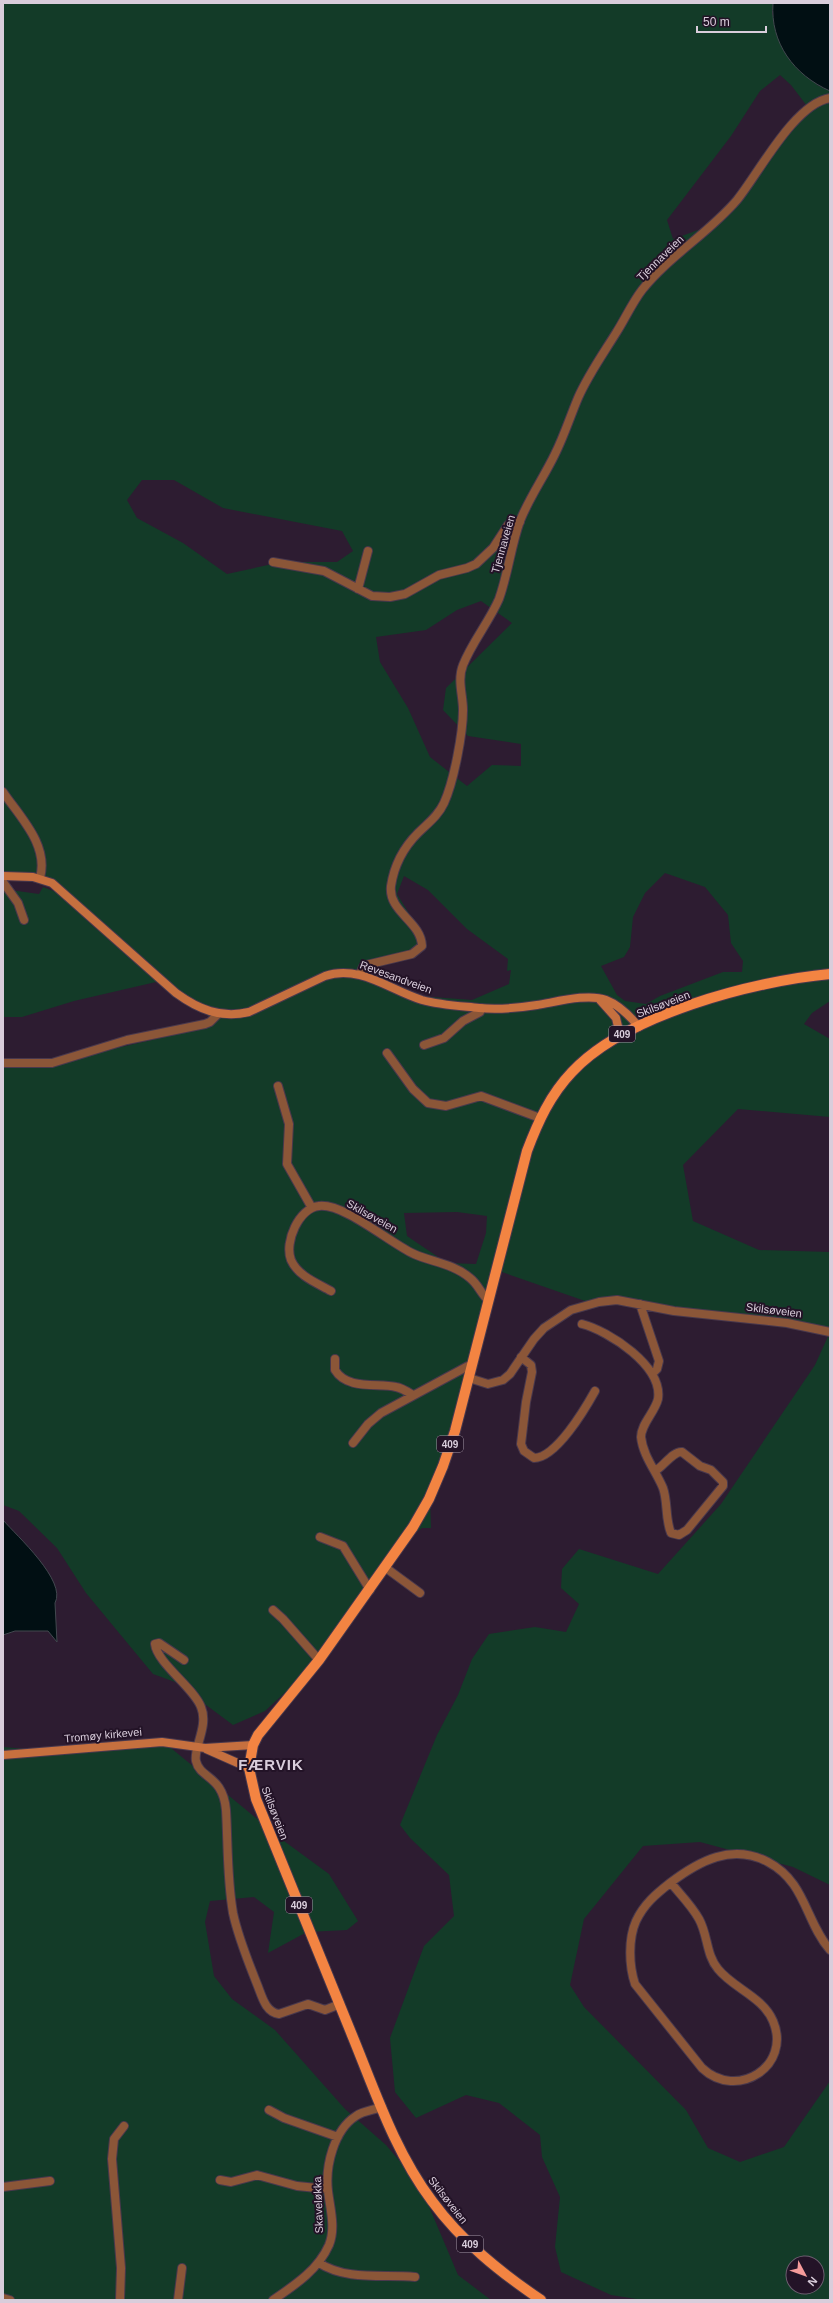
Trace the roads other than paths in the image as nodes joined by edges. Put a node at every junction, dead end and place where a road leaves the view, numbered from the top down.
1 (830, 98) edge
2 (520, 522) junction
3 (368, 551) dead end
4 (272, 562) dead end
5 (358, 589) junction
6 (3, 792) edge
7 (3, 876) edge
8 (40, 878) junction
9 (3, 882) edge
10 (24, 920) dead end
11 (360, 974) junction
12 (830, 974) edge
13 (598, 998) junction
14 (481, 1008) junction
15 (218, 1014) junction
16 (639, 1027) junction
17 (620, 1035) junction
18 (424, 1045) dead end
19 (387, 1053) dead end
20 (3, 1063) edge
21 (278, 1086) dead end
22 (540, 1118) junction
23 (312, 1208) junction
24 (331, 1291) dead end
25 (489, 1301) junction
26 (640, 1304) junction
27 (582, 1324) dead end
28 (830, 1332) edge
29 (521, 1357) junction
30 (336, 1359) dead end
31 (472, 1366) junction
32 (652, 1374) junction
33 (469, 1378) junction
34 (595, 1391) dead end
35 (413, 1395) junction
36 (353, 1443) dead end
37 (655, 1471) junction
38 (320, 1537) dead end
39 (386, 1568) junction
40 (370, 1590) junction
41 (420, 1593) dead end
42 (273, 1610) dead end
43 (184, 1660) dead end
44 (319, 1660) junction
45 (249, 1746) junction
46 (202, 1748) junction
47 (3, 1755) edge
48 (245, 1766) junction
49 (671, 1883) junction
50 (830, 1950) edge
51 (340, 2004) junction
52 (382, 2108) junction
53 (269, 2110) dead end
54 (124, 2126) dead end
55 (338, 2137) junction
56 (220, 2180) dead end
57 (50, 2181) dead end
58 (3, 2187) edge
59 (327, 2189) junction
60 (319, 2264) junction
61 (182, 2268) dead end
62 (415, 2277) dead end
63 (3, 2298) edge
64 (10, 2300) edge
65 (120, 2300) edge
66 (178, 2300) edge
67 (273, 2300) edge
68 (541, 2300) edge

1 - 2 street, Tjennaveien
2 - 5 street
2 - 11 street, Tjennaveien
3 - 5 street
4 - 5 street
6 - 8 street
7 - 8 main road, Revesandveien
8 - 15 main road, Revesandveien
9 - 10 street
11 - 14 main road, Revesandveien
11 - 15 main road, Revesandveien
12 - 16 main road, Skilsøveien / 409
13 - 14 main road, Revesandveien
13 - 16 main road, Revesandveien
13 - 17 main road
14 - 18 street
15 - 20 street
16 - 17 main road, Skilsøveien / 409
17 - 22 main road, Skilsøveien / 409
19 - 22 street
21 - 23 street
22 - 25 main road, Skilsøveien / 409
23 - 24 street
23 - 25 street, Skilsøveien
25 - 31 main road, Skilsøveien / 409
26 - 28 street, Skilsøveien
26 - 29 street, Skilsøveien
26 - 32 street
27 - 32 street
29 - 33 street, Skilsøveien
29 - 34 street
30 - 35 street
31 - 33 main road, Skilsøveien / 409
31 - 35 street
32 - 37 street
33 - 39 main road, Skilsøveien / 409
35 - 36 street
37 - 37 street
38 - 40 street
39 - 40 main road, Skilsøveien / 409
39 - 41 street
40 - 44 main road, Skilsøveien / 409
42 - 44 street
43 - 46 street
44 - 45 main road, Skilsøveien / 409
45 - 46 main road, Tromøy kirkevei
45 - 48 main road, Skilsøveien / 409
46 - 47 main road, Tromøy kirkevei
46 - 48 main road, Tromøy kirkevei
46 - 51 street
48 - 51 main road, Skilsøveien / 409
49 - 49 street
49 - 50 street
51 - 52 main road, Skilsøveien / 409
52 - 55 street, Skaveløkka
52 - 68 main road, Skilsøveien / 409
53 - 55 street
54 - 65 street
55 - 59 street, Skaveløkka
56 - 59 street
57 - 58 street
59 - 60 street, Skaveløkka
60 - 62 street
60 - 67 street, Skaveløkka
61 - 66 street
63 - 64 street

